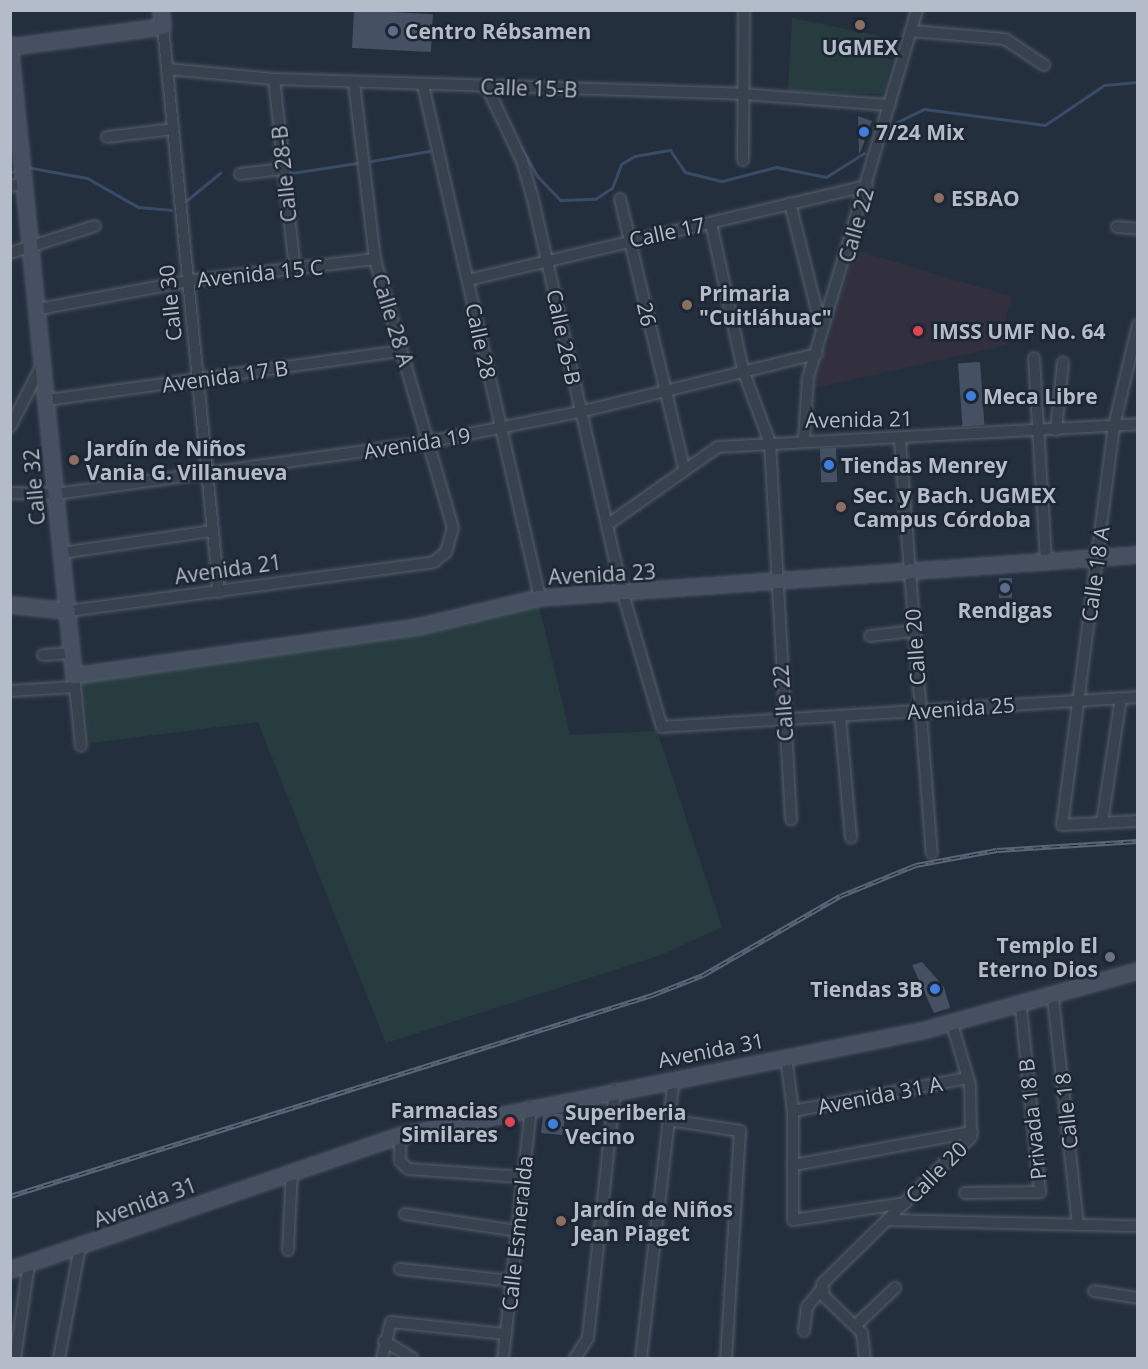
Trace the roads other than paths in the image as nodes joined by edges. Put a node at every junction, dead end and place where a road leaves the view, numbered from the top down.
1 (161, 10) edge
2 (744, 10) edge
3 (917, 10) edge
4 (163, 27) junction
5 (912, 31) junction
6 (11, 47) edge
7 (1044, 65) dead end
8 (168, 69) junction
9 (274, 79) junction
10 (354, 82) junction
11 (423, 85) junction
12 (487, 87) junction
13 (742, 94) junction
14 (890, 105) junction
15 (174, 129) junction
16 (107, 137) dead end
17 (743, 160) dead end
18 (283, 169) junction
19 (240, 174) dead end
20 (25, 183) junction
21 (10, 186) edge
22 (867, 186) junction
23 (620, 199) dead end
24 (790, 203) junction
25 (711, 223) junction
26 (95, 226) dead end
27 (1117, 227) dead end
28 (1137, 229) edge
29 (631, 239) junction
30 (33, 242) junction
31 (10, 253) edge
32 (375, 259) junction
33 (547, 262) junction
34 (295, 269) junction
35 (468, 280) junction
36 (188, 281) junction
37 (39, 309) junction
38 (1137, 325) edge
39 (823, 332) junction
40 (402, 351) junction
41 (817, 354) junction
42 (1034, 358) dead end
43 (1063, 362) dead end
44 (43, 363) junction
45 (743, 370) junction
46 (199, 379) junction
47 (663, 389) junction
48 (47, 400) junction
49 (580, 412) junction
50 (1137, 424) edge
51 (1114, 426) junction
52 (10, 427) edge
53 (500, 429) junction
54 (1056, 430) junction
55 (1039, 431) junction
56 (804, 440) junction
57 (900, 441) junction
58 (428, 442) junction
59 (770, 443) junction
60 (684, 467) junction
61 (207, 474) junction
62 (10, 493) edge
63 (55, 494) junction
64 (607, 525) junction
65 (212, 531) junction
66 (446, 552) joint
67 (61, 553) junction
68 (1137, 555) edge
69 (1098, 557) junction
70 (1046, 562) junction
71 (910, 574) junction
72 (776, 585) junction
73 (219, 592) junction
74 (622, 594) junction
75 (540, 598) junction
76 (10, 605) edge
77 (68, 610) junction
78 (914, 631) junction
79 (870, 636) dead end
80 (72, 653) junction
81 (43, 655) dead end
82 (74, 682) junction
83 (10, 691) edge
84 (1137, 697) edge
85 (1121, 698) junction
86 (1078, 701) junction
87 (919, 711) junction
88 (840, 717) junction
89 (784, 720) junction
90 (662, 727) joint
91 (81, 746) dead end
92 (791, 819) dead end
93 (1137, 821) edge
94 (1102, 823) junction
95 (851, 837) dead end
96 (932, 853) dead end
97 (1137, 971) edge
98 (1053, 998) junction
99 (1021, 1007) junction
100 (952, 1024) junction
101 (786, 1057) junction
102 (968, 1078) junction
103 (674, 1079) junction
104 (615, 1089) junction
105 (531, 1107) junction
106 (793, 1112) junction
107 (669, 1120) junction
108 (972, 1132) junction
109 (400, 1136) junction
110 (794, 1165) junction
111 (292, 1172) junction
112 (522, 1177) junction
113 (965, 1192) dead end
114 (906, 1203) junction
115 (405, 1214) dead end
116 (887, 1220) junction
117 (1078, 1225) junction
118 (1137, 1226) edge
119 (517, 1231) junction
120 (80, 1247) junction
121 (288, 1250) dead end
122 (28, 1264) junction
123 (400, 1269) dead end
124 (10, 1270) edge
125 (512, 1281) junction
126 (895, 1288) dead end
127 (820, 1290) junction
128 (1094, 1291) dead end
129 (1137, 1298) edge
130 (856, 1325) junction
131 (804, 1331) dead end
132 (506, 1334) junction
133 (384, 1341) junction
134 (15, 1359) edge
135 (59, 1359) edge
136 (382, 1359) edge
137 (412, 1359) edge
138 (503, 1359) edge
139 (575, 1359) edge
140 (641, 1359) edge
141 (726, 1359) edge
142 (865, 1359) edge

1 - 4 street, Calle 30
2 - 13 street
3 - 5 street, Calle 22
4 - 6 street
4 - 8 street, Calle 30
5 - 7 street
5 - 14 street, Calle 22
6 - 20 street, Calle 32
8 - 9 street, Calle 15-B
8 - 15 street, Calle 30
9 - 10 street, Calle 15-B
9 - 18 street, Calle 28-B
10 - 11 street, Calle 15-B
10 - 32 street, Calle 28 A
11 - 12 street, Calle 15-B
11 - 35 street, Calle 28
12 - 13 street, Calle 15-B
12 - 33 street, Calle 26-B
13 - 14 street, Calle 15-B
13 - 17 street
14 - 22 street, Calle 22
15 - 16 street
15 - 36 street, Calle 30
18 - 19 street
18 - 34 street, Calle 28-B
20 - 21 street
20 - 30 street, Calle 32
22 - 24 street, Calle 17
22 - 39 street, Calle 22
23 - 29 street, 26
24 - 25 street, Calle 17
24 - 39 street
25 - 29 street, Calle 17
25 - 45 street, Calle 22
26 - 30 street
27 - 28 street
29 - 33 street, Calle 17
29 - 47 street, 26
30 - 31 street
30 - 37 street, Calle 32
32 - 34 street, Avenida 15 C
32 - 40 street, Calle 28 A
33 - 35 street, Calle 17
33 - 49 street, Calle 26-B
34 - 36 street, Avenida 15 C
35 - 53 street, Calle 28
36 - 37 street, Avenida 15 C
36 - 46 street, Calle 30
37 - 44 street, Calle 32
38 - 51 street, Calle 18 A
39 - 41 street, Calle 22
40 - 46 street, Avenida 17 B
40 - 58 street, Calle 28 A
41 - 45 street, Avenida 19
41 - 56 street, Calle 22
42 - 55 street
43 - 54 street
44 - 48 street, Calle 32
44 - 52 street
45 - 47 street, Avenida 19
45 - 59 street, Calle 22
46 - 48 street, Avenida 17 B
46 - 61 street, Calle 30
47 - 49 street, Avenida 19
47 - 60 street, 26
48 - 63 street, Calle 32
49 - 53 street, Avenida 19
49 - 64 street, Calle 26-B
50 - 51 street, Avenida 21
51 - 54 street, Avenida 21
51 - 69 street, Calle 18 A
53 - 58 street, Avenida 19
53 - 75 street, Calle 28
54 - 55 street, Avenida 21
55 - 57 street, Avenida 21
55 - 70 street
56 - 57 street, Avenida 21
56 - 59 street, Avenida 21
57 - 71 street, Calle 20
58 - 61 street, Avenida 19
58 - 66 street, Calle 28 A
59 - 60 street, Avenida 21
59 - 72 street, Calle 22
60 - 64 street, Avenida 21
61 - 63 street, Avenida 19
61 - 65 street, Calle 30
62 - 63 street, Avenida 19
63 - 67 street, Calle 32
64 - 74 street, Calle 26-B
65 - 67 street
65 - 73 street, Calle 30
66 - 73 street, Avenida 21
67 - 77 street, Calle 32
68 - 69 street, Avenida 23
69 - 70 street, Avenida 23
69 - 86 street, Calle 18 A
70 - 71 street, Avenida 23
71 - 72 street, Avenida 23
71 - 78 street, Calle 20
72 - 74 street, Avenida 23
72 - 89 street, Calle 22
73 - 77 street, Avenida 21
74 - 75 street, Avenida 23
74 - 90 street, Calle 26-B
75 - 82 street, Avenida 23
76 - 77 street, Avenida 21
77 - 80 street, Calle 32
78 - 79 street
78 - 87 street, Calle 20
80 - 81 street
80 - 82 street, Calle 32
82 - 83 street
82 - 91 street, Calle 32
84 - 85 street, Avenida 25
85 - 86 street, Avenida 25
85 - 94 street
86 - 87 street, Avenida 25
86 - 94 street, Calle 18 A
87 - 88 street, Avenida 25
87 - 96 street, Calle 20
88 - 89 street, Avenida 25
88 - 95 street
89 - 90 street, Avenida 25
89 - 92 street, Calle 22
93 - 94 street
97 - 98 street, Avenida 31
98 - 99 street, Avenida 31
98 - 117 street, Calle 18
99 - 100 street, Avenida 31
99 - 113 street, Privada 18 B
100 - 101 street, Avenida 31
100 - 102 street, Calle 20
101 - 103 street, Avenida 31
101 - 106 street
102 - 106 street, Avenida 31 A
102 - 108 street, Calle 20
103 - 104 street, Avenida 31
103 - 107 street
104 - 105 street, Avenida 31
104 - 139 street
105 - 109 street, Avenida 31
105 - 112 street, Calle Esmeralda
106 - 110 street
107 - 140 street
107 - 141 street
108 - 110 street
108 - 114 street, Calle 20
109 - 111 street, Avenida 31
109 - 112 street
110 - 114 street
111 - 120 street, Avenida 31
111 - 121 street
112 - 119 street, Calle Esmeralda
114 - 116 street, Calle 20
115 - 119 street
116 - 117 street
116 - 127 street, Calle 20
117 - 118 street
119 - 125 street, Calle Esmeralda
120 - 122 street, Avenida 31
120 - 135 street
122 - 124 street, Avenida 31
122 - 134 street
123 - 125 street
125 - 132 street, Calle Esmeralda
126 - 130 street
127 - 130 street
127 - 131 street, Calle 20
128 - 129 street
130 - 142 street
132 - 133 street
132 - 138 street, Calle Esmeralda
133 - 136 street
133 - 137 street

